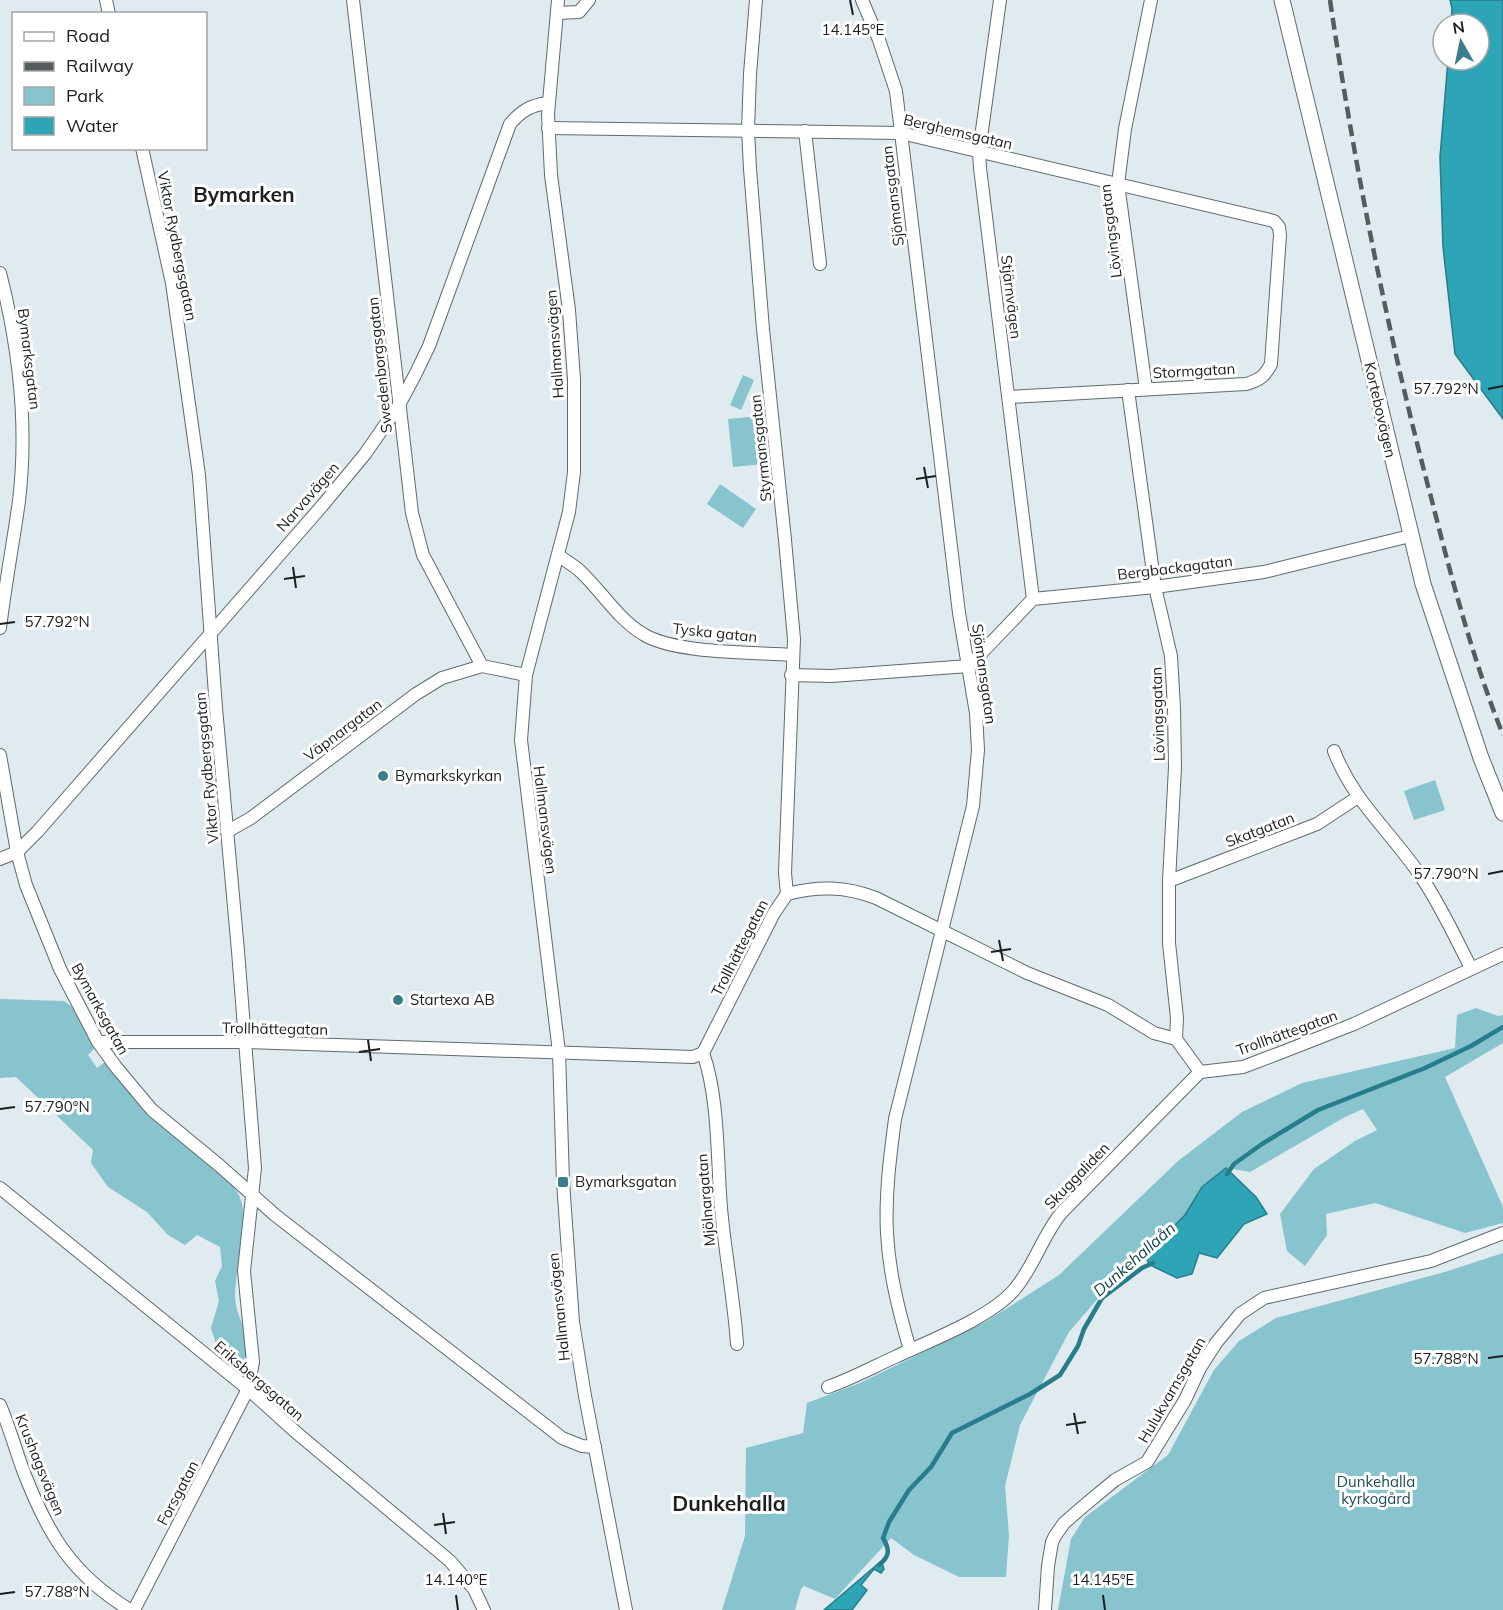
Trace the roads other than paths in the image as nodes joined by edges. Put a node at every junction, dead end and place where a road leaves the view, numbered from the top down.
1 (353, 0) edge
2 (558, 0) edge
3 (590, 0) edge
4 (756, 0) edge
5 (862, 0) edge
6 (1000, 0) edge
7 (1151, 0) edge
8 (1282, 0) edge
9 (557, 13) junction
10 (548, 103) junction
11 (548, 128) junction
12 (748, 130) junction
13 (805, 131) junction
14 (901, 133) junction
15 (142, 150) edge
16 (979, 152) junction
17 (1118, 184) junction
18 (1279, 227) joint
19 (820, 264) dead end
20 (0, 273) edge
21 (1146, 389) junction
22 (1128, 390) junction
23 (1009, 397) junction
24 (399, 405) junction
25 (1410, 536) junction
26 (559, 556) junction
27 (1155, 587) junction
28 (1033, 599) junction
29 (0, 628) edge
30 (211, 634) junction
31 (793, 655) junction
32 (482, 666) junction
33 (969, 666) junction
34 (526, 675) junction
35 (791, 675) junction
36 (1334, 751) dead end
37 (0, 755) edge
38 (1358, 797) junction
39 (1503, 813) edge
40 (228, 831) junction
41 (17, 852) junction
42 (0, 859) edge
43 (1169, 881) junction
44 (786, 894) junction
45 (942, 932) junction
46 (1503, 954) edge
47 (1471, 968) junction
48 (1176, 1039) junction
49 (98, 1042) junction
50 (245, 1042) junction
51 (559, 1052) junction
52 (703, 1053) junction
53 (1200, 1072) junction
54 (0, 1188) edge
55 (252, 1195) junction
56 (1503, 1233) edge
57 (737, 1344) dead end
58 (910, 1350) junction
59 (828, 1387) dead end
60 (248, 1389) junction
61 (0, 1405) edge
62 (594, 1447) junction
63 (129, 1610) edge
64 (134, 1610) edge
65 (483, 1610) edge
66 (626, 1610) edge
67 (1045, 1610) edge

1 - 24 street, Swedenborgsgatan
2 - 9 street, Hallmansvägen
3 - 9 street
4 - 12 street, Styrmansgatan
5 - 14 street, Sjömansgatan
6 - 16 street, Stjärnvägen
7 - 17 street, Lövingsgatan
8 - 25 street, Kortebovägen
9 - 10 street, Hallmansvägen
10 - 11 street, Hallmansvägen
10 - 24 street, Narvavägen
11 - 12 street, Berghemsgatan
11 - 26 street, Hallmansvägen
12 - 13 street, Berghemsgatan
12 - 31 street, Styrmansgatan
13 - 14 street, Berghemsgatan
13 - 19 street
14 - 16 street, Berghemsgatan
14 - 33 street, Sjömansgatan
15 - 30 street, Viktor Rydbergsgatan
16 - 17 street, Berghemsgatan
16 - 23 street, Stjärnvägen
17 - 18 street, Berghemsgatan
17 - 21 street, Lövingsgatan
18 - 21 street, Stormgatan
20 - 29 street, Bymarksgatan
21 - 22 street, Stormgatan
22 - 23 street, Stormgatan
22 - 27 street, Lövingsgatan
23 - 28 street, Stjärnvägen
24 - 30 street, Narvavägen
24 - 32 street, Swedenborgsgatan
25 - 27 street, Bergbackagatan
25 - 39 street, Kortebovägen
26 - 31 street, Tyska gatan
26 - 34 street, Hallmansvägen
27 - 28 street, Bergbackagatan
27 - 43 street, Lövingsgatan
28 - 33 street
30 - 40 street, Viktor Rydbergsgatan
30 - 41 street, Narvavägen
31 - 35 street, Styrmansgatan
32 - 34 street
32 - 40 street, Väpnargatan
33 - 35 street
33 - 45 street, Sjömansgatan
34 - 51 street, Hallmansvägen
35 - 44 street, Styrmansgatan
36 - 38 street
37 - 41 street, Bymarksgatan
38 - 43 street, Skatgatan
38 - 47 street
40 - 50 street, Viktor Rydbergsgatan
41 - 42 street, Narvavägen
41 - 49 street, Bymarksgatan
43 - 48 street, Lövingsgatan
44 - 45 street, Trollhättegatan
44 - 52 street, Trollhättegatan
45 - 48 street, Trollhättegatan
45 - 58 street, Sjömansgatan
46 - 47 street, Trollhättegatan
47 - 53 street, Trollhättegatan
48 - 53 street
49 - 50 street, Trollhättegatan
49 - 55 street, Bymarksgatan
50 - 51 street, Trollhättegatan
50 - 55 street, Viktor Rydbergsgatan
51 - 52 street, Trollhättegatan
51 - 62 street, Hallmansvägen
52 - 57 street, Mjölnargatan
53 - 58 street, Skuggaliden
54 - 60 street, Eriksbergsgatan
55 - 60 street, Viktor Rydbergsgatan
55 - 62 street, Bymarksgatan
56 - 67 street, Hulukvarnsgatan
58 - 59 street, Skuggaliden
60 - 64 street, Forsgatan
60 - 65 street, Eriksbergsgatan
61 - 63 street, Krushagsvägen
62 - 66 street, Hallmansvägen

